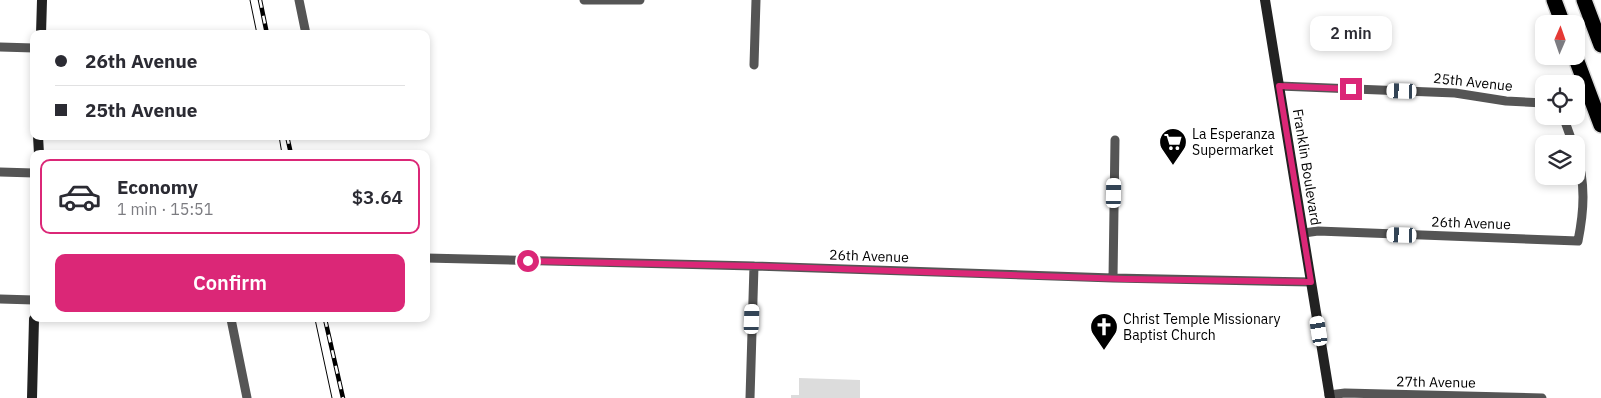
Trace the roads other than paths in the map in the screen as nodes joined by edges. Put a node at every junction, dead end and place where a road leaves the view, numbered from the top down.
1 (42, 0) edge
2 (299, 0) edge
3 (584, 0) edge
4 (640, 0) edge
5 (756, 0) edge
6 (1265, 0) edge
7 (1554, 0) edge
8 (1584, 0) edge
9 (1560, 15) edge
10 (41, 30) edge
11 (305, 30) edge
12 (1601, 45) edge
13 (0, 48) edge
14 (30, 48) edge
15 (754, 65) dead end
16 (1578, 65) edge
17 (1279, 86) junction
18 (1535, 102) edge
19 (1601, 125) edge
20 (1115, 140) dead end
21 (0, 172) edge
22 (30, 173) edge
23 (1583, 185) edge
24 (1304, 233) junction
25 (430, 258) edge
26 (754, 266) junction
27 (1113, 278) junction
28 (1311, 282) junction
29 (0, 299) edge
30 (30, 300) edge
31 (34, 322) edge
32 (231, 322) edge
33 (1329, 397) edge
34 (32, 398) edge
35 (247, 398) edge
36 (750, 398) edge
37 (1542, 398) edge

1 - 10 main road
2 - 11 street
3 - 4 street
5 - 15 street
6 - 17 main road, Franklin Boulevard
7 - 9 highway
8 - 12 highway
13 - 14 street
16 - 19 highway
17 - 18 street, 25th Avenue
17 - 24 main road, Franklin Boulevard
20 - 27 street
21 - 22 street
23 - 24 street, 26th Avenue
24 - 28 main road, Franklin Boulevard
25 - 26 street, 26th Avenue
26 - 27 street, 26th Avenue
26 - 36 street
27 - 28 street, 26th Avenue
28 - 33 main road, Franklin Boulevard
29 - 30 street
31 - 34 main road
32 - 35 street
33 - 37 street, 27th Avenue

